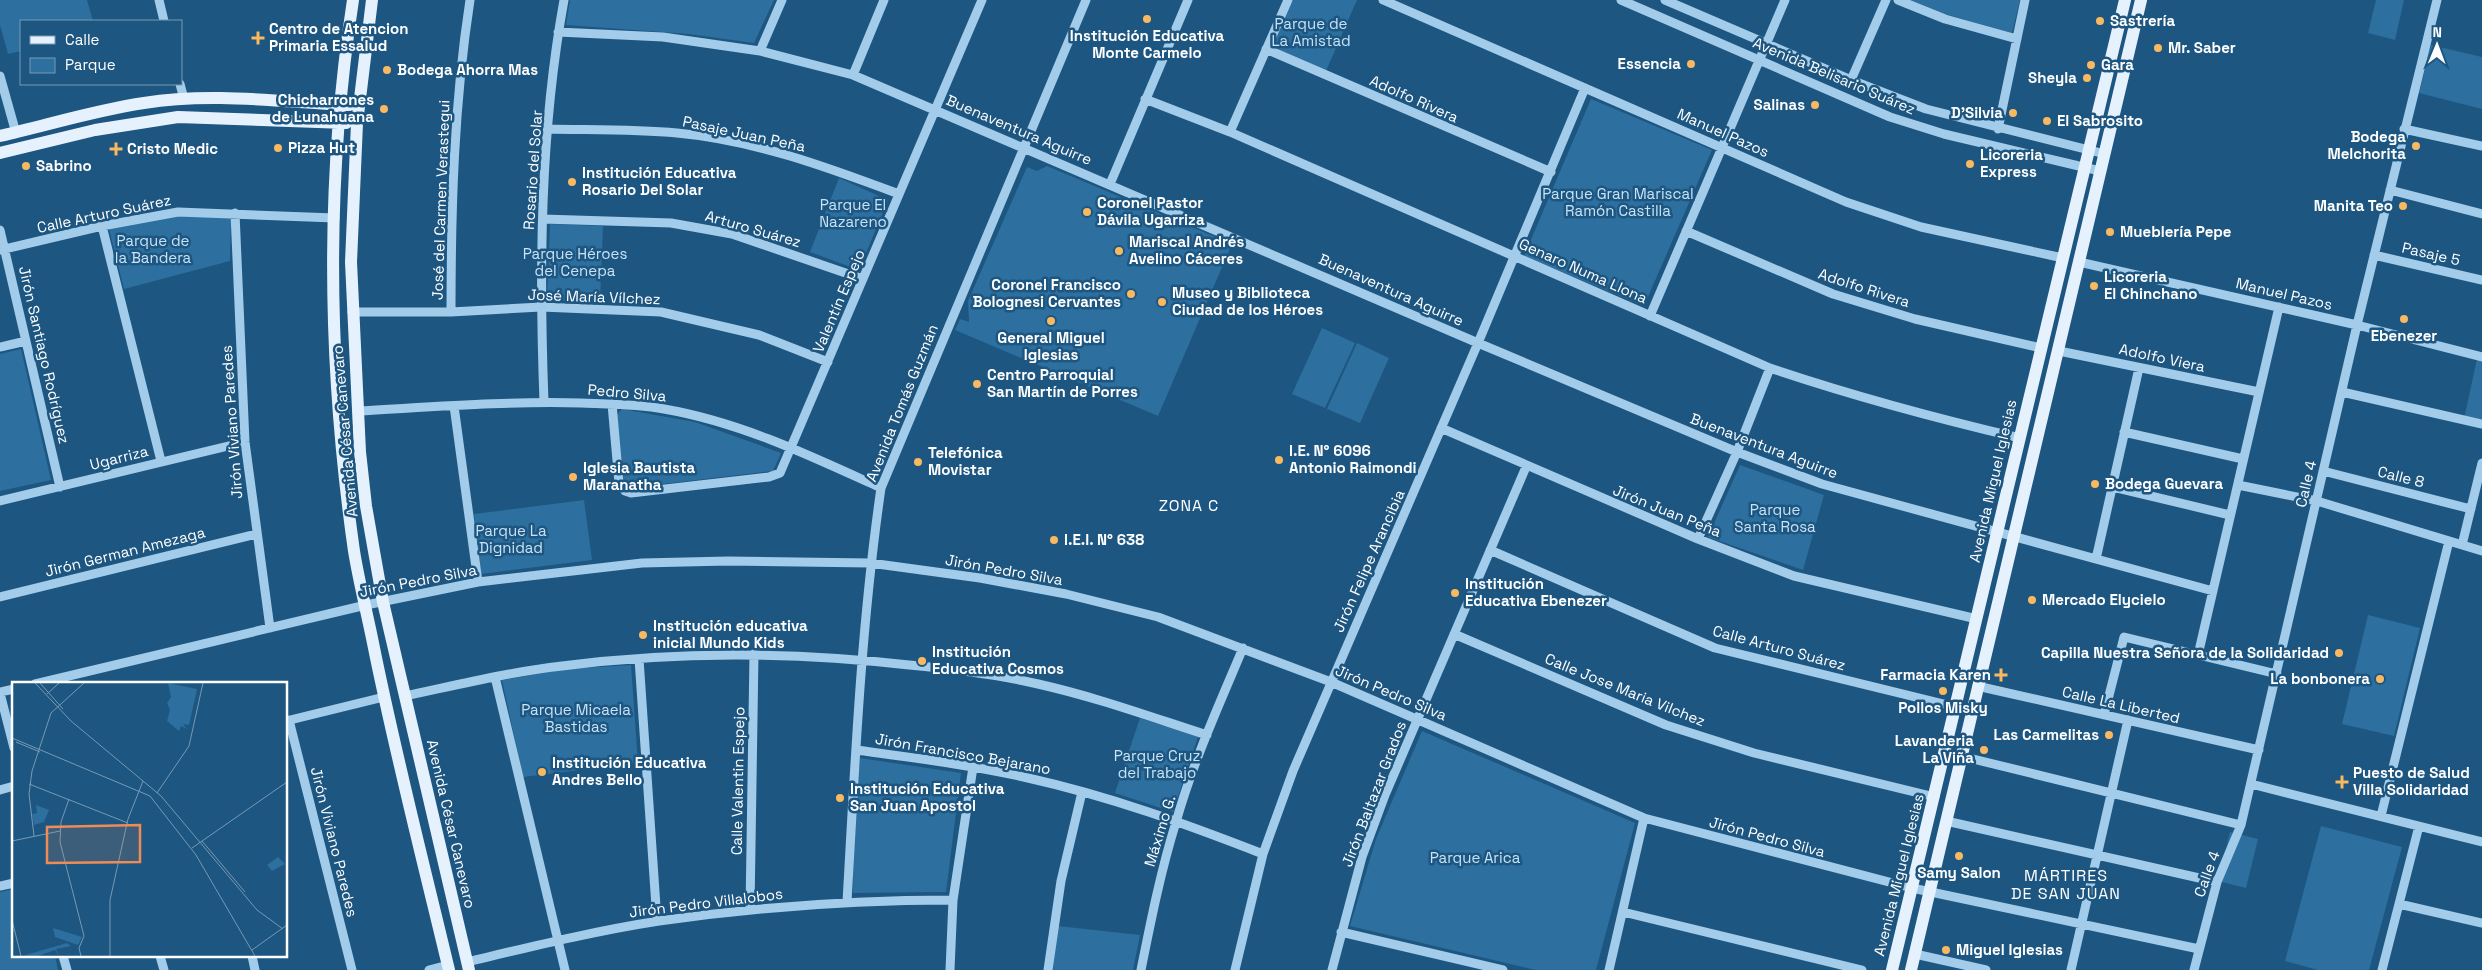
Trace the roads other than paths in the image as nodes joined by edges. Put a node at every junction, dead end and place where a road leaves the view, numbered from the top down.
1 (159, 0) edge
2 (353, 0) edge
3 (372, 0) edge
4 (470, 0) edge
5 (564, 0) edge
6 (782, 0) edge
7 (884, 0) edge
8 (982, 0) edge
9 (1086, 0) edge
10 (1188, 0) edge
11 (1288, 0) edge
12 (1382, 0) edge
13 (1621, 0) edge
14 (1665, 0) edge
15 (1785, 0) edge
16 (1886, 0) edge
17 (1898, 0) edge
18 (2025, 0) edge
19 (2125, 0) edge
20 (2141, 0) edge
21 (2437, 0) edge
22 (1680, 3) edge
23 (164, 20) edge
24 (558, 32) junction
25 (2017, 39) junction
26 (1766, 44) junction
27 (1266, 49) junction
28 (760, 51) junction
29 (1759, 60) junction
30 (853, 75) junction
31 (0, 76) edge
32 (1851, 80) junction
33 (180, 85) edge
34 (1585, 88) junction
35 (184, 99) junction
36 (1145, 99) junction
37 (341, 104) junction
38 (359, 105) junction
39 (936, 110) junction
40 (339, 122) junction
41 (357, 123) junction
42 (548, 129) junction
43 (1998, 129) junction
44 (2404, 129) junction
45 (16, 132) junction
46 (1230, 132) junction
47 (0, 136) edge
48 (2482, 146) edge
49 (1024, 147) junction
50 (1722, 148) junction
51 (2089, 150) junction
52 (0, 153) edge
53 (2105, 154) junction
54 (2085, 167) junction
55 (2100, 171) junction
56 (1551, 172) junction
57 (1110, 184) junction
58 (2390, 190) junction
59 (899, 194) junction
60 (235, 212) junction
61 (2482, 214) edge
62 (335, 218) junction
63 (542, 219) junction
64 (102, 226) junction
65 (0, 230) edge
66 (1686, 231) junction
67 (2, 250) edge
68 (2374, 255) junction
69 (1515, 256) junction
70 (2063, 258) junction
71 (2079, 262) junction
72 (863, 279) junction
73 (2482, 280) edge
74 (540, 307) junction
75 (2279, 307) junction
76 (352, 312) junction
77 (451, 312) junction
78 (1650, 316) junction
79 (2357, 325) junction
80 (26, 341) junction
81 (1478, 343) junction
82 (0, 347) edge
83 (2040, 348) junction
84 (2059, 350) junction
85 (2482, 357) edge
86 (828, 362) junction
87 (1770, 368) junction
88 (2139, 368) junction
89 (2259, 392) junction
90 (2342, 392) junction
91 (544, 402) junction
92 (612, 404) junction
93 (454, 406) junction
94 (357, 411) junction
95 (2482, 424) edge
96 (1441, 428) junction
97 (2124, 432) junction
98 (2020, 438) junction
99 (245, 442) junction
100 (791, 448) junction
101 (1737, 452) junction
102 (2243, 459) junction
103 (161, 461) junction
104 (2482, 463) edge
105 (1526, 467) junction
106 (2323, 471) junction
107 (2238, 485) junction
108 (60, 487) junction
109 (2113, 487) junction
110 (881, 488) junction
111 (2317, 501) junction
112 (0, 502) edge
113 (2471, 509) junction
114 (2230, 515) junction
115 (1997, 533) junction
116 (256, 534) junction
117 (2013, 537) junction
118 (1698, 539) junction
119 (2449, 541) junction
120 (2462, 545) junction
121 (1490, 550) junction
122 (2482, 550) edge
123 (2096, 559) junction
124 (870, 563) junction
125 (478, 582) junction
126 (2213, 591) junction
127 (0, 597) edge
128 (383, 602) junction
129 (366, 605) junction
130 (1977, 618) junction
131 (270, 628) junction
132 (1454, 634) junction
133 (1243, 648) junction
134 (754, 654) junction
135 (2198, 655) junction
136 (639, 659) junction
137 (861, 660) junction
138 (2277, 674) junction
139 (495, 677) junction
140 (43, 682) edge
141 (1331, 682) junction
142 (1977, 686) junction
143 (0, 692) edge
144 (405, 696) junction
145 (384, 697) junction
146 (1956, 707) junction
147 (2104, 715) junction
148 (1418, 719) junction
149 (288, 720) edge
150 (2128, 720) junction
151 (1207, 735) junction
152 (12, 740) edge
153 (856, 750) junction
154 (2259, 750) junction
155 (1962, 756) junction
156 (973, 767) junction
157 (2251, 784) junction
158 (1082, 792) junction
159 (2111, 793) junction
160 (1935, 796) junction
161 (2381, 816) junction
162 (1644, 818) junction
163 (1176, 820) junction
164 (1946, 821) junction
165 (2241, 825) junction
166 (2419, 826) junction
167 (2482, 842) edge
168 (1263, 854) junction
169 (2097, 854) junction
170 (2217, 882) junction
171 (1912, 888) junction
172 (1930, 891) junction
173 (953, 900) junction
174 (848, 902) junction
175 (2398, 904) junction
176 (750, 909) junction
177 (1623, 912) junction
178 (657, 922) junction
179 (2482, 923) edge
180 (2081, 924) junction
181 (1342, 932) junction
182 (557, 940) junction
183 (2199, 949) junction
184 (1915, 954) junction
185 (468, 966) edge
186 (449, 968) edge
187 (352, 970) edge
188 (429, 970) edge
189 (565, 970) edge
190 (950, 970) edge
191 (1048, 970) edge
192 (1141, 970) edge
193 (1235, 970) edge
194 (1332, 970) edge
195 (1503, 970) edge
196 (1609, 970) edge
197 (1862, 970) edge
198 (1892, 970) edge
199 (1911, 970) edge
200 (1986, 970) edge
201 (2071, 970) edge
202 (2194, 970) edge
203 (2382, 970) edge

1 - 23 street
2 - 37 main road, Avenida César Canevaro
3 - 38 main road, Avenida César Canevaro
4 - 77 street, José del Carmen Verastegui
5 - 24 street, Rosario del Solar
6 - 28 street
7 - 30 street
8 - 39 street, Valentín Espejo
9 - 49 street, Avenida Tomás Guzmán
10 - 36 street
11 - 27 street
12 - 34 street, Manuel Pazos
13 - 29 street, Avenida Belisario Suárez
14 - 22 street, Avenida Belisario Suárez
15 - 26 street
16 - 32 street
17 - 25 street
18 - 25 street
19 - 51 main road, Avenida Miguel Iglesias
20 - 53 main road
21 - 44 street, Calle 4
22 - 26 street, Avenida Belisario Suárez
24 - 28 street, Buenaventura Aguirre
24 - 42 street, Rosario del Solar
25 - 43 street
26 - 29 street
26 - 32 street, Avenida Belisario Suárez
27 - 46 street
27 - 56 street, Adolfo Rivera
28 - 30 street, Buenaventura Aguirre
29 - 50 street
29 - 54 street, Avenida Belisario Suárez
30 - 39 street, Buenaventura Aguirre
31 - 45 street
32 - 43 street, Avenida Belisario Suárez
33 - 35 street
34 - 50 street, Manuel Pazos
34 - 56 street, Jirón Felipe Arancibia
35 - 37 main road
35 - 45 main road
36 - 46 street, Genaro Numa Llona
36 - 57 street
37 - 38 main road
37 - 40 main road, Avenida César Canevaro
38 - 41 main road, Avenida César Canevaro
39 - 49 street, Buenaventura Aguirre
39 - 59 street, Valentín Espejo
40 - 41 main road
40 - 52 main road
40 - 62 main road, Avenida César Canevaro
41 - 76 main road, Avenida César Canevaro
42 - 59 street, Pasaje Juan Peña
42 - 63 street, Rosario del Solar
43 - 51 street, Avenida Belisario Suárez
44 - 48 street
44 - 58 street, Calle 4
45 - 47 main road
46 - 69 street, Genaro Numa Llona
49 - 57 street, Buenaventura Aguirre
49 - 110 street, Avenida Tomás Guzmán
50 - 66 street
50 - 70 street, Manuel Pazos
51 - 53 street, Avenida Belisario Suárez
51 - 54 main road, Avenida Miguel Iglesias
53 - 55 main road
54 - 55 street, Avenida Belisario Suárez
54 - 70 main road, Avenida Miguel Iglesias
55 - 71 main road
56 - 69 street, Jirón Felipe Arancibia
57 - 81 street, Buenaventura Aguirre
58 - 61 street
58 - 68 street, Calle 4
59 - 72 street, Valentín Espejo
60 - 62 street, Calle Arturo Suárez
60 - 64 street, Calle Arturo Suárez
60 - 99 street, Jirón Viviano Paredes
62 - 129 main road, Avenida César Canevaro
63 - 72 street, Arturo Suárez
63 - 74 street, Rosario del Solar
64 - 67 street, Calle Arturo Suárez
64 - 103 street
65 - 67 street, Jirón Santiago Rodríguez
66 - 78 street
66 - 83 street, Adolfo Rivera
67 - 80 street, Jirón Santiago Rodríguez
68 - 73 street, Pasaje 5
68 - 79 street, Calle 4
69 - 78 street, Genaro Numa Llona
69 - 81 street, Jirón Felipe Arancibia
70 - 83 main road, Avenida Miguel Iglesias
71 - 75 street, Manuel Pazos
71 - 84 main road
72 - 86 street, Valentín Espejo
74 - 77 street, José María Vílchez
74 - 86 street, José María Vílchez
74 - 91 street, Rosario del Solar
75 - 79 street, Manuel Pazos
75 - 89 street
76 - 77 street, José María Vílchez
76 - 94 main road, Avenida César Canevaro
78 - 87 street, Genaro Numa Llona
79 - 85 street, Manuel Pazos
79 - 90 street, Calle 4
80 - 82 street
80 - 108 street, Jirón Santiago Rodríguez
81 - 96 street, Jirón Felipe Arancibia
81 - 101 street, Buenaventura Aguirre
83 - 98 main road, Avenida Miguel Iglesias
84 - 88 street, Adolfo Viera
84 - 117 main road
86 - 100 street, Valentín Espejo
87 - 98 street, Genaro Numa Llona
87 - 101 street
88 - 89 street, Adolfo Viera
88 - 97 street
89 - 102 street
90 - 95 street
90 - 106 street, Calle 4
91 - 92 street, Pedro Silva
91 - 93 street, Pedro Silva
92 - 100 street, Pedro Silva
92 - 100 street, Valentín Espejo
93 - 94 street, Pedro Silva
93 - 125 street
94 - 128 main road, Avenida César Canevaro
96 - 105 street, Jirón Juan Peña
96 - 141 street, Jirón Felipe Arancibia
97 - 102 street
97 - 109 street
98 - 115 main road, Avenida Miguel Iglesias
99 - 103 street, Ugarriza
99 - 116 street, Jirón Viviano Paredes
100 - 110 street, Pedro Silva
101 - 115 street, Buenaventura Aguirre
101 - 118 street
102 - 107 street
103 - 108 street, Ugarriza
104 - 113 street
105 - 118 street, Jirón Juan Peña
105 - 121 street, Jirón Baltazar Grados
106 - 111 street, Calle 4
106 - 113 street, Calle 8
107 - 111 street
107 - 114 street
108 - 112 street, Ugarriza
109 - 114 street
109 - 123 street
110 - 124 street, Avenida Tomás Guzmán
111 - 119 street
111 - 138 street, Calle 4
113 - 120 street
114 - 126 street
115 - 117 street, Buenaventura Aguirre
115 - 130 main road, Avenida Miguel Iglesias
116 - 127 street, Jirón German Amezaga
116 - 131 street, Jirón Viviano Paredes
117 - 123 street, Buenaventura Aguirre
117 - 142 main road
118 - 130 street, Jirón Juan Peña
119 - 120 street
119 - 161 street
120 - 122 street
121 - 132 street, Jirón Baltazar Grados
121 - 146 street, Calle Arturo Suárez
123 - 126 street, Buenaventura Aguirre
124 - 125 street, Jirón Pedro Silva
124 - 133 street, Jirón Pedro Silva
124 - 137 street, Avenida Tomás Guzmán
125 - 128 street, Jirón Pedro Silva
126 - 135 street
128 - 129 street, Jirón Pedro Silva
128 - 144 main road, Avenida César Canevaro
129 - 131 street, Jirón Pedro Silva
129 - 145 main road, Avenida César Canevaro
130 - 146 main road, Avenida Miguel Iglesias
131 - 140 street, Jirón Pedro Silva
132 - 148 street, Jirón Baltazar Grados
132 - 160 street, Calle Jose Maria Vilchez
133 - 141 street, Jirón Pedro Silva
133 - 151 street, Máximo G.
134 - 136 street
134 - 137 street
134 - 176 street, Calle Valentin Espejo
135 - 138 street
135 - 147 street
136 - 139 street
136 - 178 street
137 - 151 street
137 - 153 street, Avenida Tomás Guzmán
138 - 154 street, Calle 4
139 - 144 street
139 - 182 street
141 - 148 street, Jirón Pedro Silva
141 - 168 street, Jirón Felipe Arancibia
142 - 147 street, Calle La Liberted
142 - 155 main road
143 - 152 street
144 - 185 main road, Avenida César Canevaro
145 - 149 street
145 - 186 main road, Avenida César Canevaro
146 - 160 main road, Avenida Miguel Iglesias
147 - 150 street, Calle La Liberted
148 - 162 street, Jirón Pedro Silva
148 - 181 street, Jirón Baltazar Grados
149 - 187 street, Jirón Viviano Paredes
150 - 154 street, Calle La Liberted
150 - 159 street
151 - 163 street, Máximo G.
153 - 156 street, Jirón Francisco Bejarano
153 - 174 street, Avenida Tomás Guzmán
154 - 157 street, Calle 4
155 - 159 street
155 - 164 main road
156 - 158 street, Jirón Francisco Bejarano
156 - 173 street
157 - 161 street
157 - 165 street, Calle 4
158 - 163 street, Jirón Francisco Bejarano
158 - 191 street
159 - 165 street
159 - 169 street
160 - 171 main road, Avenida Miguel Iglesias
161 - 166 street
162 - 171 street, Jirón Pedro Silva
162 - 177 street
163 - 168 street, Jirón Francisco Bejarano
163 - 192 street, Máximo G.
164 - 169 street
164 - 172 main road
165 - 170 street, Calle 4
166 - 167 street
166 - 175 street
168 - 193 street, Jirón Felipe Arancibia
169 - 170 street
169 - 180 street
170 - 183 street, Calle 4
171 - 172 street, Jirón Pedro Silva
171 - 198 main road, Avenida Miguel Iglesias
172 - 180 street, Jirón Pedro Silva
172 - 184 main road
173 - 174 street, Jirón Pedro Villalobos
173 - 190 street
174 - 176 street, Jirón Pedro Villalobos
175 - 179 street
175 - 203 street
176 - 178 street, Jirón Pedro Villalobos
177 - 196 street
177 - 197 street
178 - 182 street, Jirón Pedro Villalobos
180 - 183 street, Jirón Pedro Silva
180 - 201 street
181 - 194 street, Jirón Baltazar Grados
181 - 195 street
182 - 185 street, Jirón Pedro Villalobos
182 - 189 street
183 - 202 street, Calle 4
184 - 199 main road
184 - 200 street
186 - 188 street

